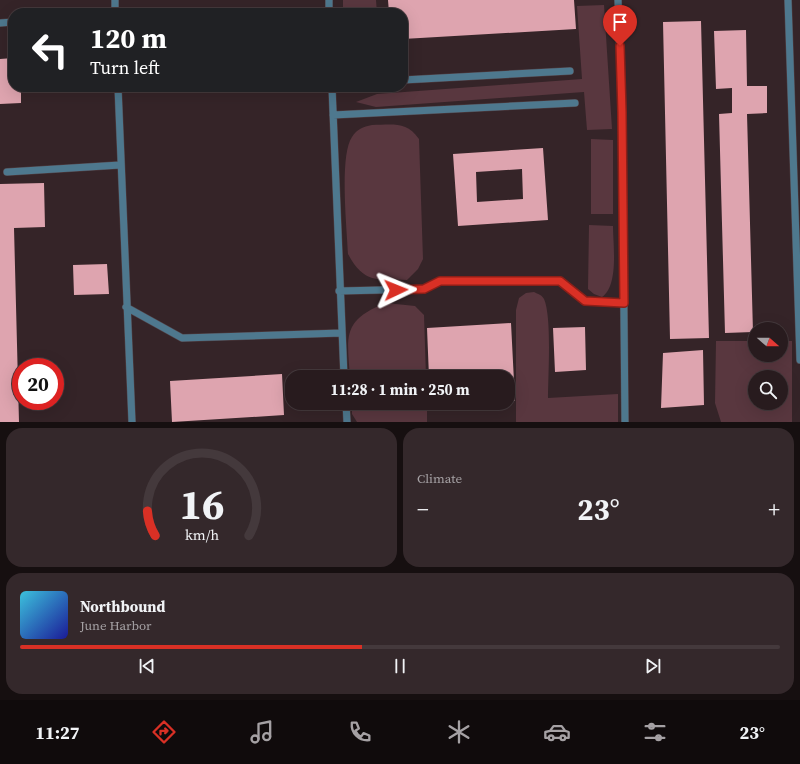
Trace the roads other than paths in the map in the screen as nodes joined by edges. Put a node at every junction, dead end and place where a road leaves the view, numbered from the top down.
1 (618, 0) edge
2 (788, 0) edge
3 (570, 72) dead end
4 (408, 80) edge
5 (118, 92) edge
6 (332, 92) edge
7 (575, 103) dead end
8 (333, 115) junction
9 (120, 165) junction
10 (7, 172) dead end
11 (339, 291) junction
12 (624, 303) junction
13 (126, 308) junction
14 (342, 333) junction
15 (800, 360) edge
16 (344, 370) edge
17 (346, 410) edge
18 (132, 422) edge
19 (347, 422) edge
20 (625, 422) edge

1 - 12 lane
2 - 15 lane
3 - 4 lane
5 - 9 lane
6 - 8 lane
7 - 8 lane
8 - 11 lane
9 - 10 lane
9 - 13 lane
11 - 12 lane
11 - 14 lane
12 - 20 lane
13 - 14 lane
13 - 18 lane
14 - 16 lane
17 - 19 lane

